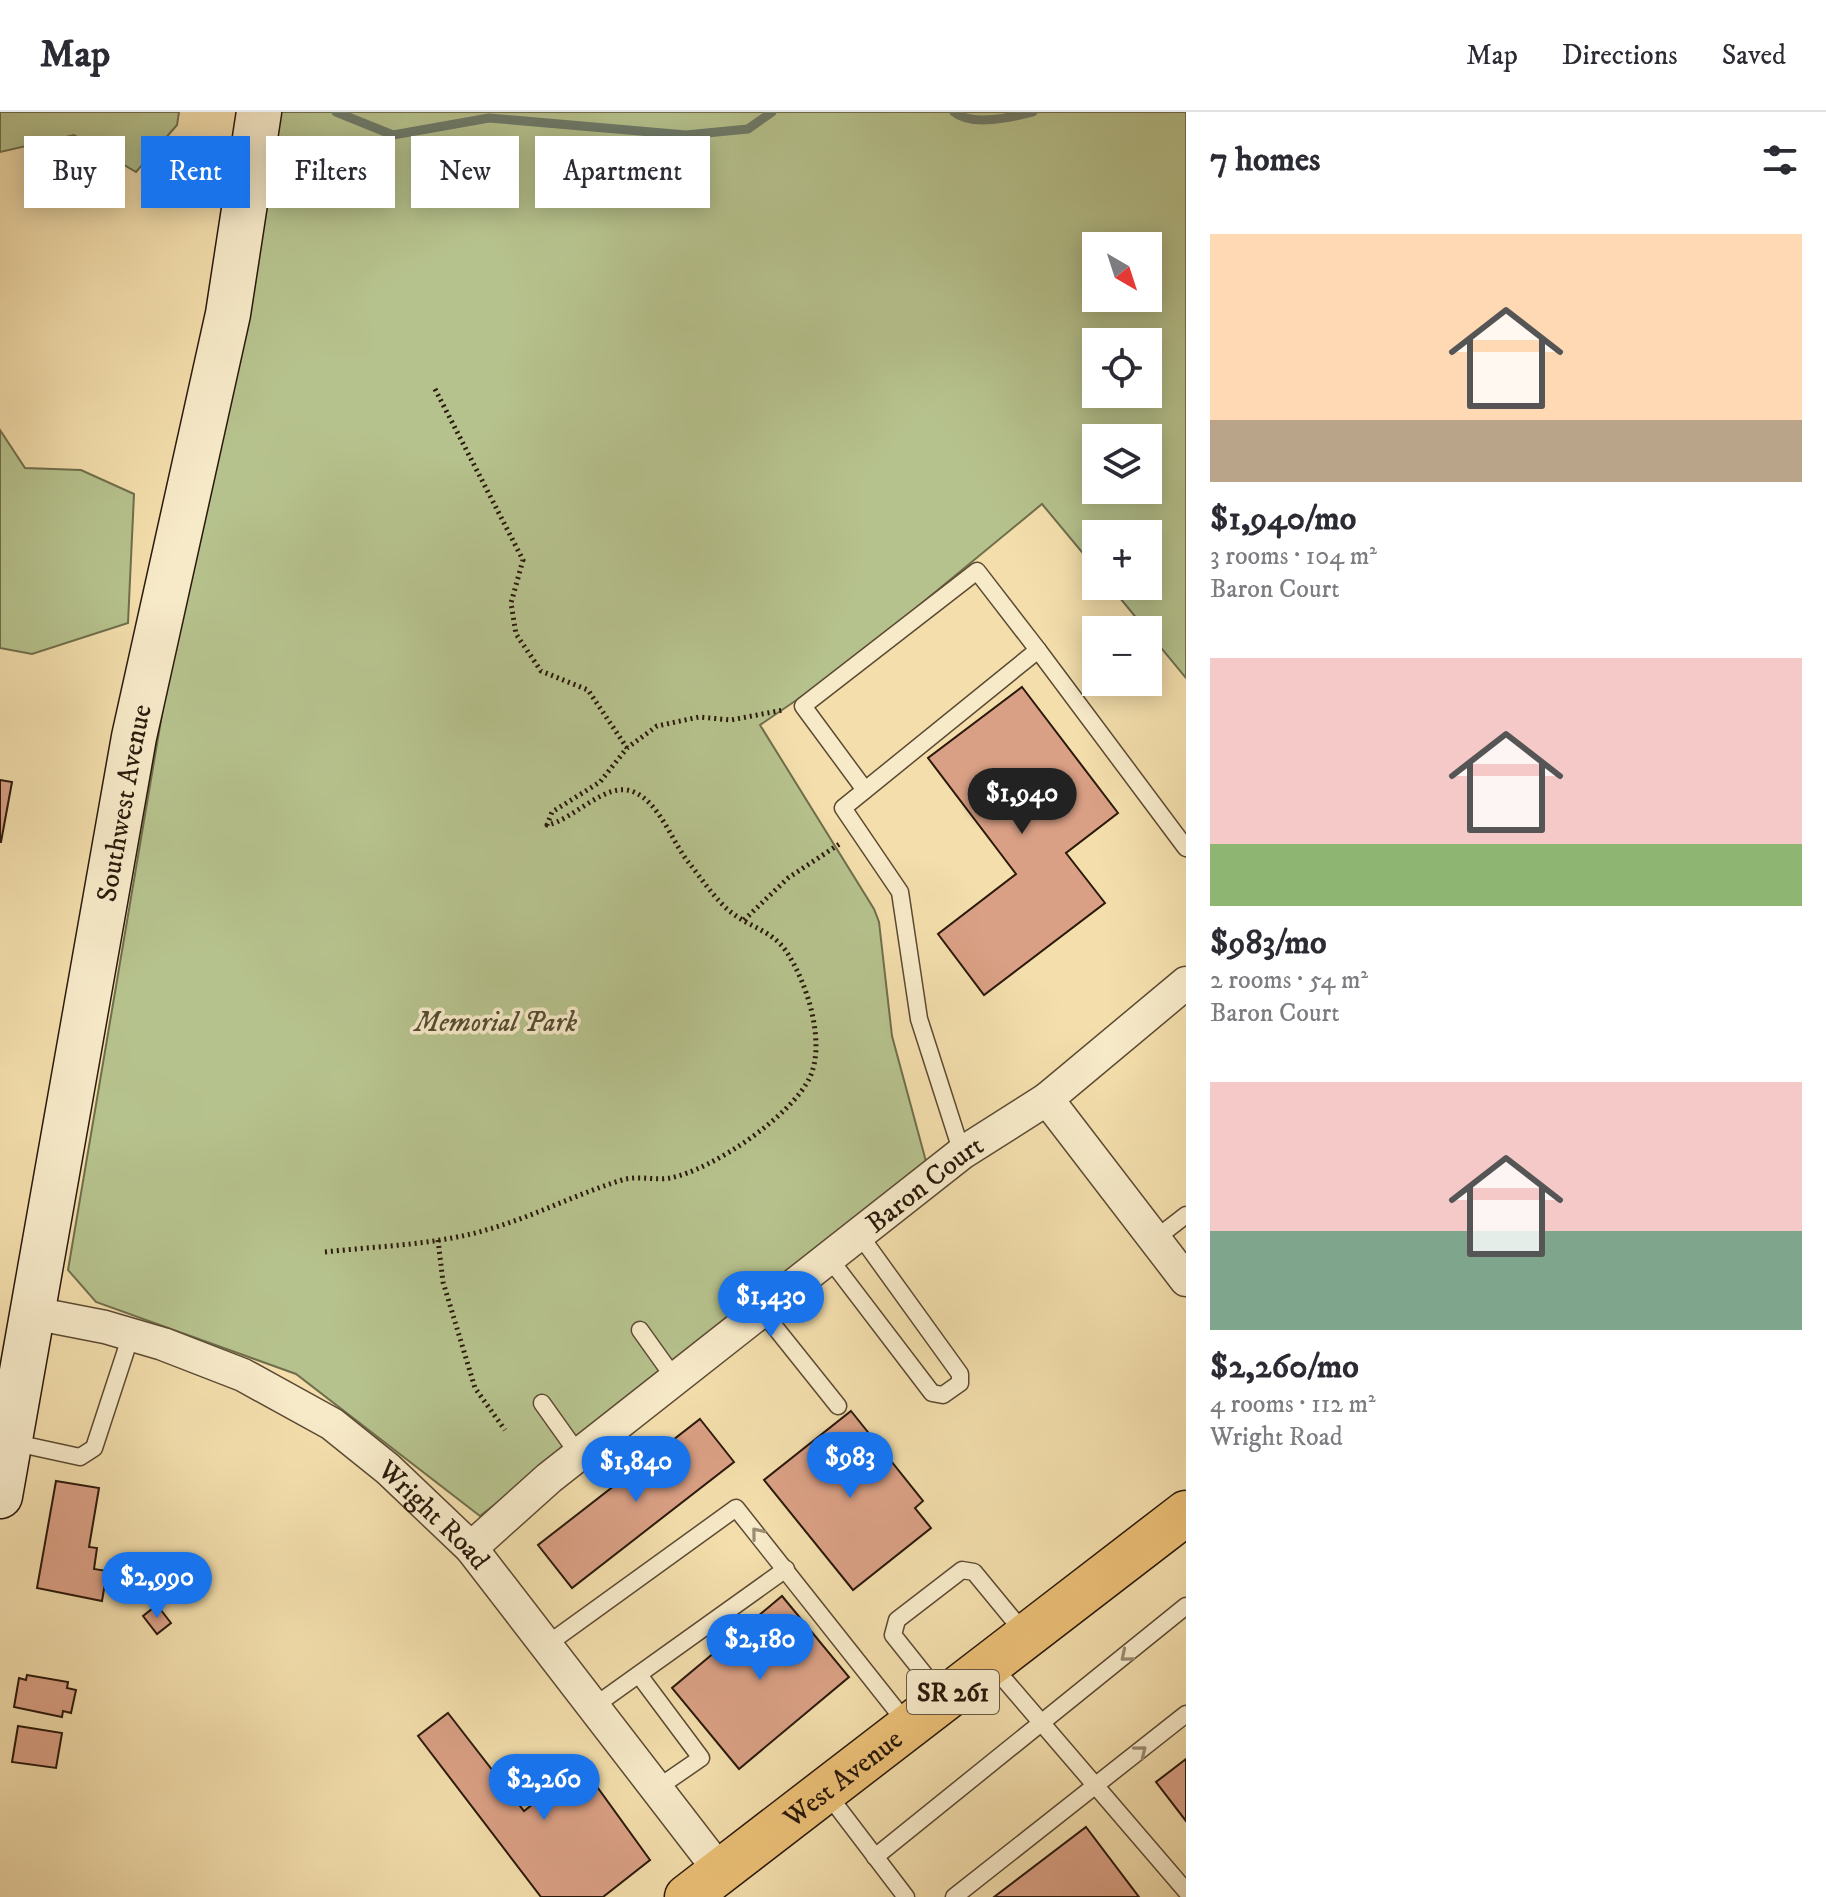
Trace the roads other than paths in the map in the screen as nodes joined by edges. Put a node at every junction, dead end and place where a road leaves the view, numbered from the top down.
1 (259, 112) edge
2 (1038, 650) junction
3 (865, 790) junction
4 (1186, 848) edge
5 (1186, 983) edge
6 (1047, 1099) junction
7 (962, 1153) junction
8 (1186, 1215) edge
9 (859, 1234) junction
10 (1155, 1239) junction
11 (829, 1258) junction
12 (1186, 1280) edge
13 (762, 1311) junction
14 (33, 1313) junction
15 (640, 1330) dead end
16 (131, 1335) junction
17 (675, 1379) junction
18 (542, 1403) dead end
19 (838, 1406) dead end
20 (8, 1441) junction
21 (579, 1455) junction
22 (0, 1496) edge
23 (1185, 1515) edge
24 (471, 1548) junction
25 (786, 1569) junction
26 (1186, 1606) edge
27 (1026, 1635) junction
28 (545, 1646) junction
29 (990, 1663) junction
30 (639, 1675) junction
31 (944, 1699) junction
32 (593, 1707) junction
33 (1186, 1714) edge
34 (1042, 1725) junction
35 (909, 1726) junction
36 (1096, 1787) junction
37 (656, 1789) junction
38 (825, 1791) junction
39 (875, 1857) junction
40 (704, 1884) edge
41 (1186, 1891) edge
42 (906, 1897) edge
43 (954, 1897) edge

1 - 14 street, Southwest Avenue
2 - 3 lane
2 - 3 lane
2 - 4 lane
3 - 7 lane
5 - 6 street, Baron Court
6 - 7 street, Baron Court
6 - 10 street
7 - 9 street, Baron Court
8 - 10 lane
9 - 11 street, Baron Court
9 - 11 lane
10 - 12 street
11 - 13 street, Baron Court
13 - 17 street, Baron Court
13 - 19 lane
14 - 16 street, Wright Road
14 - 20 street, Southwest Avenue
15 - 17 lane
16 - 20 lane
16 - 24 street, Wright Road
17 - 21 street, Baron Court
18 - 21 lane
20 - 22 street, Southwest Avenue
21 - 24 street, Baron Court
23 - 27 main road, West Avenue / SR 261
24 - 28 street, Wright Road
25 -> 28 lane
25 - 30 lane
25 - 35 lane
26 -> 34 lane
27 - 29 main road, West Avenue / SR 261
27 - 31 lane
28 - 32 street, Wright Road
29 - 31 main road, West Avenue / SR 261
29 - 34 lane
30 - 32 lane
30 - 37 lane
31 - 35 main road, West Avenue / SR 261
32 - 37 street, Wright Road
36 -> 33 lane
34 - 36 lane
34 - 39 lane
35 - 38 main road, West Avenue / SR 261
36 - 41 lane
36 - 43 lane
37 - 40 street, Wright Road
38 - 39 lane
38 - 40 main road, West Avenue / SR 261
39 - 42 lane

